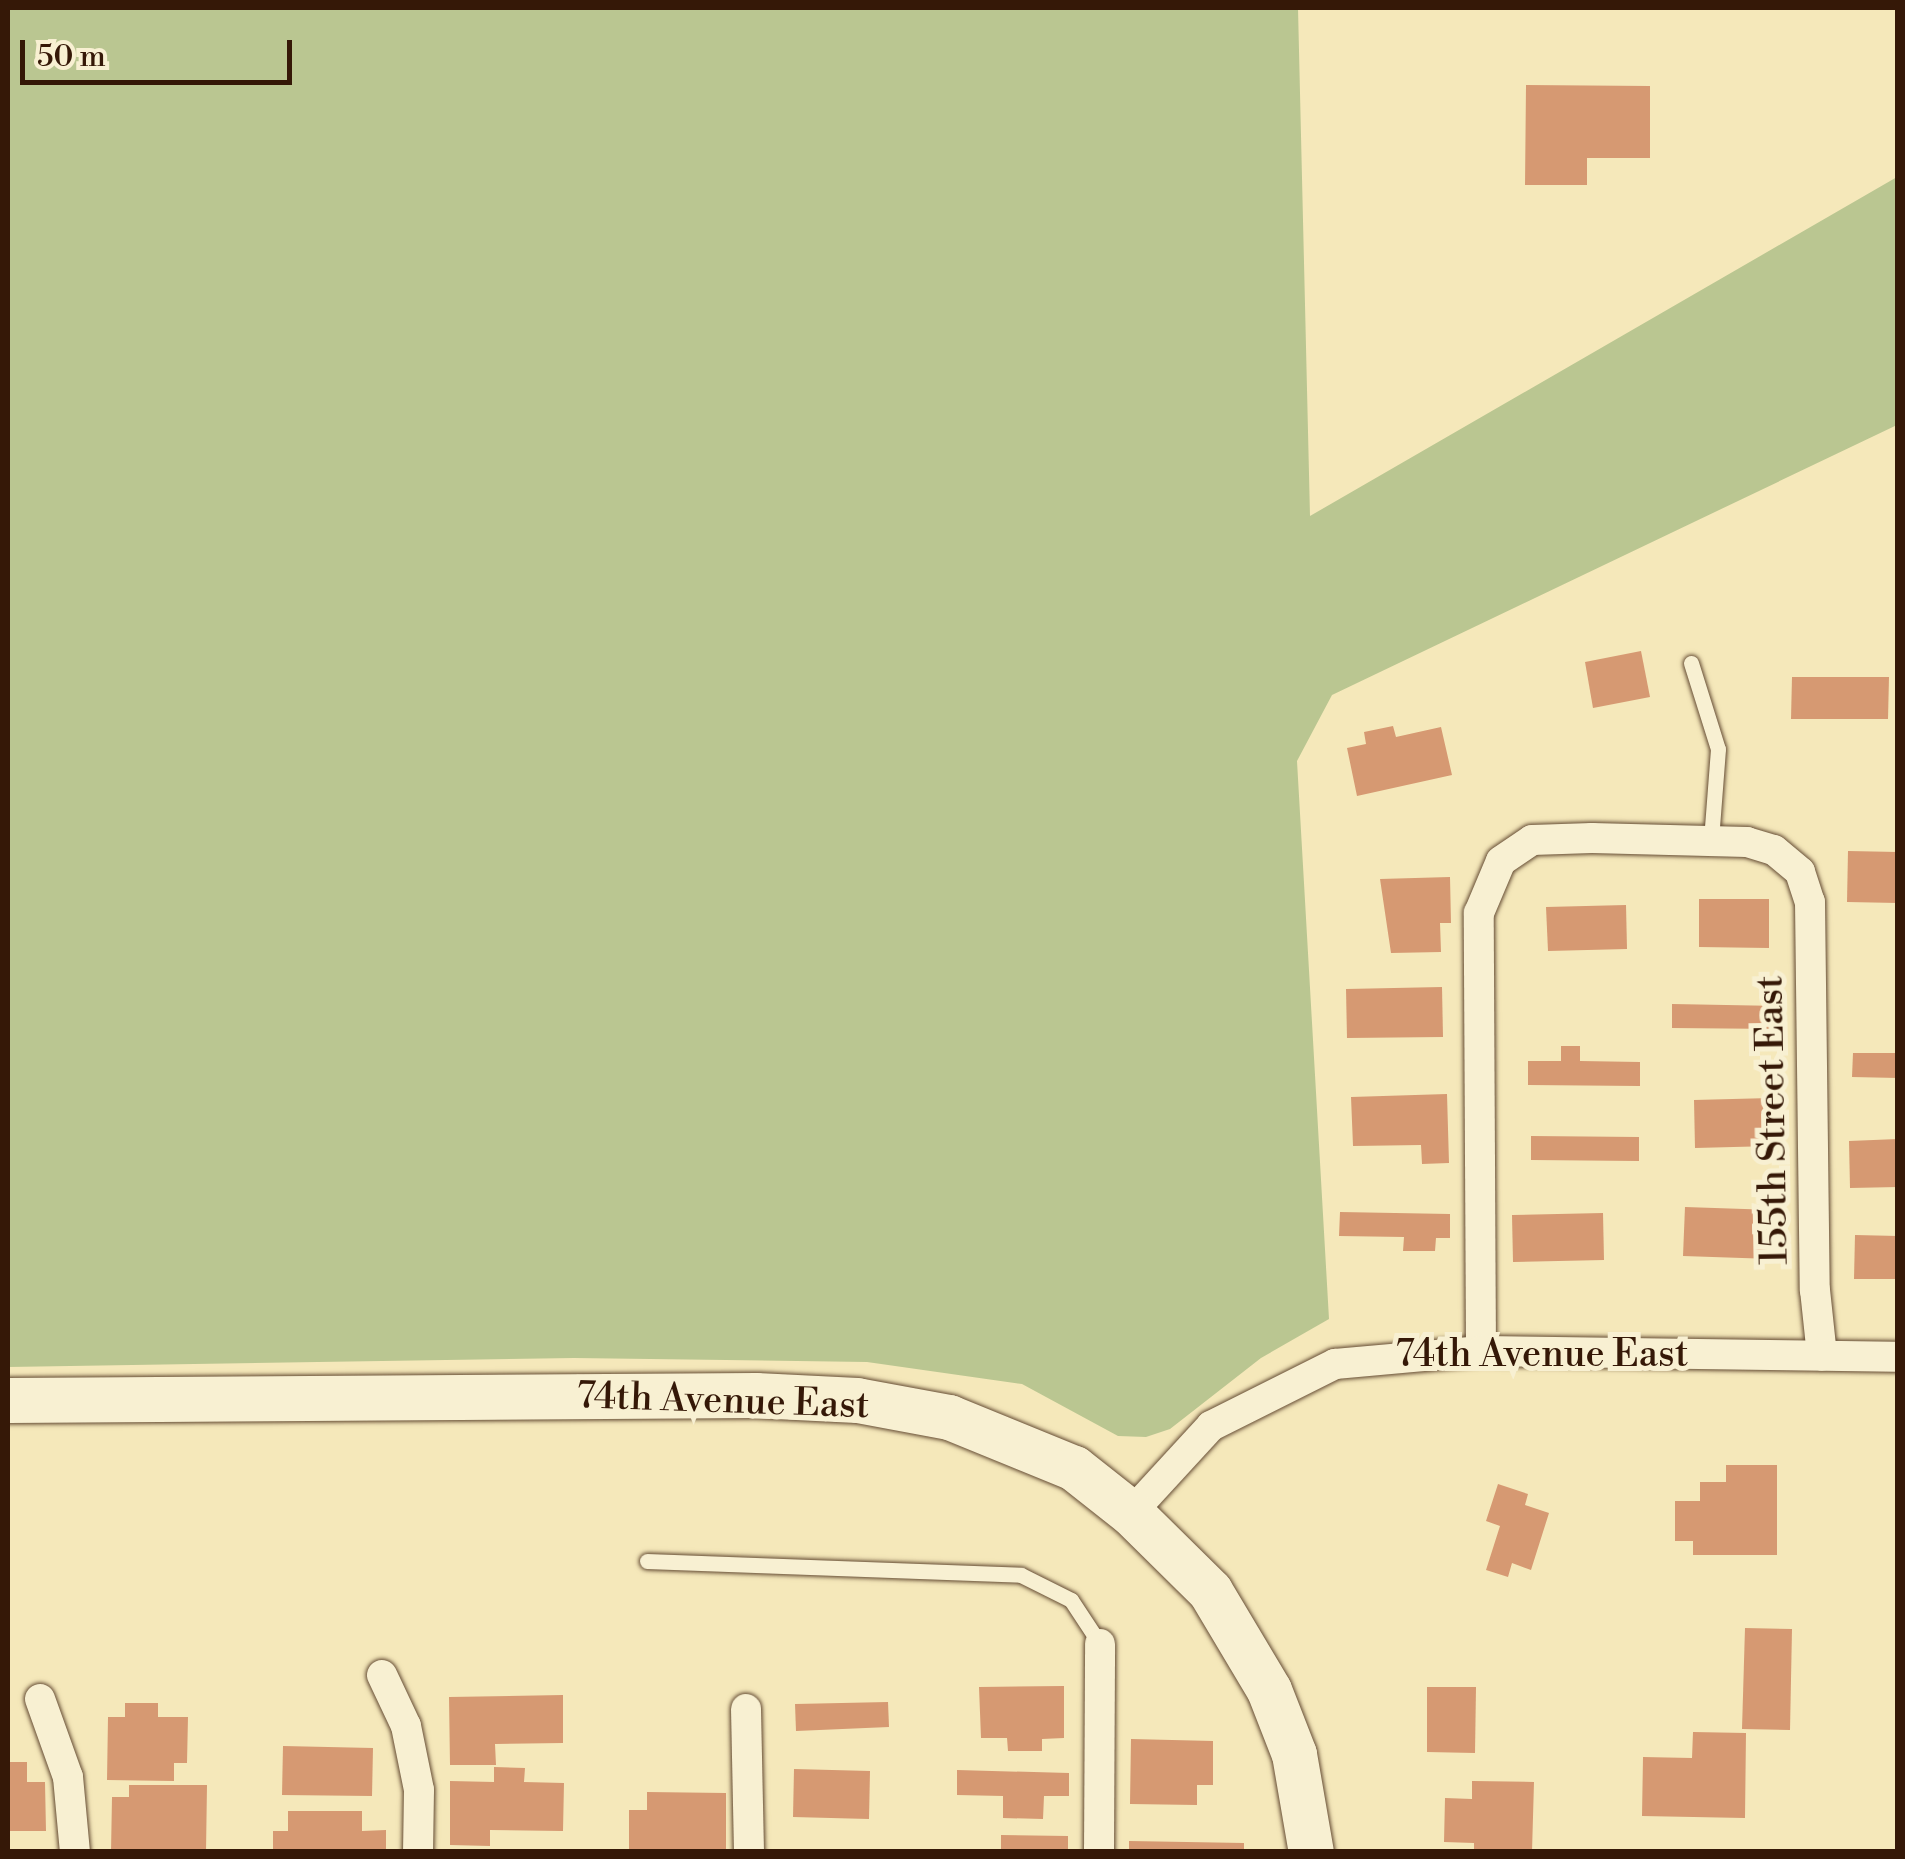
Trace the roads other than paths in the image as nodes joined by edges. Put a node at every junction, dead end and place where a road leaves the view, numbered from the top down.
1 (1691, 662) dead end
2 (1711, 842) junction
3 (1481, 1351) junction
4 (1822, 1356) junction
5 (1898, 1357) edge
6 (8, 1400) edge
7 (1131, 1513) junction
8 (647, 1561) dead end
9 (1100, 1644) joint
10 (382, 1674) dead end
11 (40, 1700) dead end
12 (746, 1709) dead end
13 (75, 1852) edge
14 (418, 1852) edge
15 (749, 1852) edge
16 (1099, 1852) edge
17 (1312, 1852) edge

1 - 2 lane
2 - 3 street
2 - 4 street, 155th Street East
3 - 4 street, 74th Avenue East
3 - 7 street, 74th Avenue East
4 - 5 street, 74th Avenue East
6 - 7 street, 74th Avenue East
7 - 17 street
8 - 9 lane
9 - 16 street
10 - 14 street
11 - 13 street
12 - 15 street

